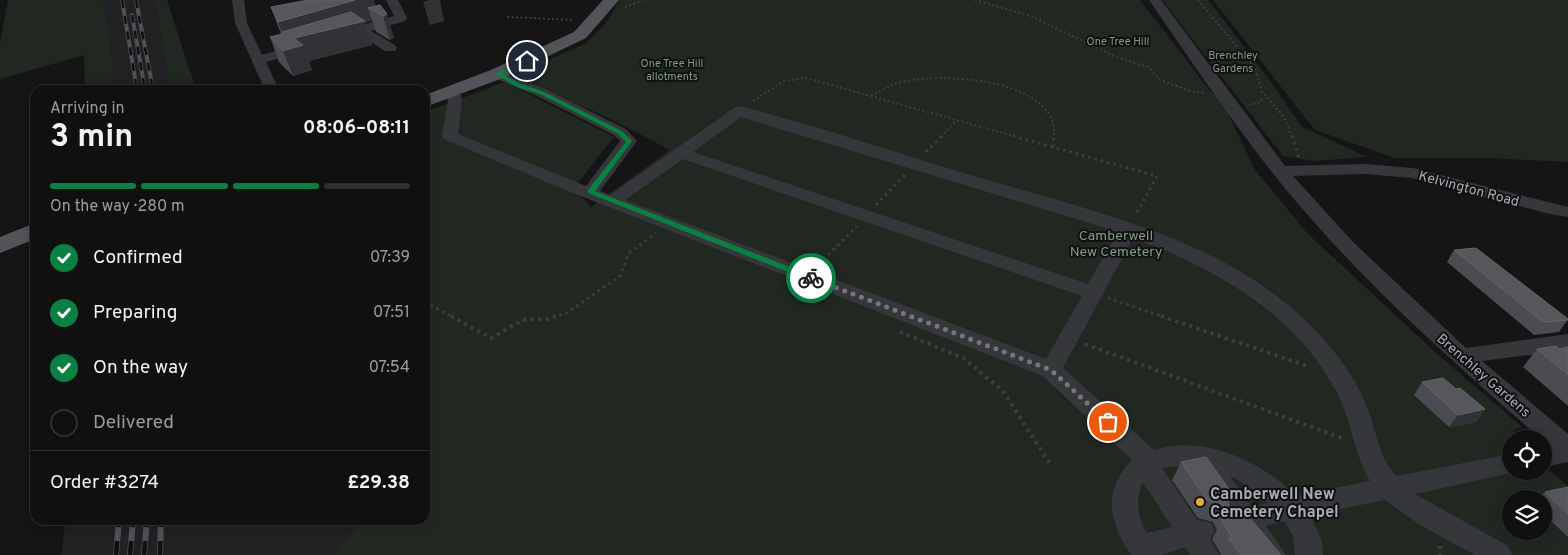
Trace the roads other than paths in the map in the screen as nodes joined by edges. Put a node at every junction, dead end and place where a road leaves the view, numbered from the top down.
1 (238, 0) edge
2 (392, 0) edge
3 (1155, 0) edge
4 (615, 4) edge
5 (361, 30) junction
6 (333, 38) edge
7 (315, 44) edge
8 (390, 48) dead end
9 (259, 60) junction
10 (498, 74) junction
11 (270, 85) edge
12 (453, 91) junction
13 (430, 99) edge
14 (681, 153) junction
15 (1289, 171) junction
16 (591, 192) junction
17 (613, 201) junction
18 (1559, 210) edge
19 (1568, 224) edge
20 (1128, 230) junction
21 (30, 232) edge
22 (30, 242) edge
23 (0, 246) edge
24 (0, 251) edge
25 (1095, 293) junction
26 (1568, 342) edge
27 (1462, 356) junction
28 (1051, 370) junction
29 (1568, 448) edge
30 (1568, 452) edge
31 (1552, 455) edge
32 (1201, 457) junction
33 (1148, 463) junction
34 (1502, 466) edge
35 (1391, 489) junction
36 (1290, 508) junction
37 (1240, 521) junction
38 (1199, 540) edge
39 (1144, 551) edge
40 (1272, 555) edge
41 (1309, 555) edge
42 (1498, 555) edge

1 - 9 street
2 - 5 street
3 - 15 street, Brenchley Gardens
4 - 10 main road
5 - 6 street
5 - 8 street
7 - 9 street
9 - 11 street
10 - 12 main road
10 - 16 street
12 - 13 main road
12 - 16 street
14 - 17 street
14 - 20 street
14 - 25 street
15 - 18 street, Kelvington Road
15 - 27 street, Brenchley Gardens
16 - 17 street
17 - 28 street
18 - 19 street
20 - 25 street
20 - 35 street
21 - 23 main road
22 - 24 main road
25 - 28 street
26 - 27 street
27 - 29 street, Brenchley Gardens
28 - 33 street
30 - 31 street
32 - 33 street
32 - 36 street
32 - 37 street
33 - 38 street
33 - 39 street
34 - 35 street
35 - 36 street
35 - 42 street
36 - 37 street
36 - 41 street
37 - 40 street
38 - 39 street

